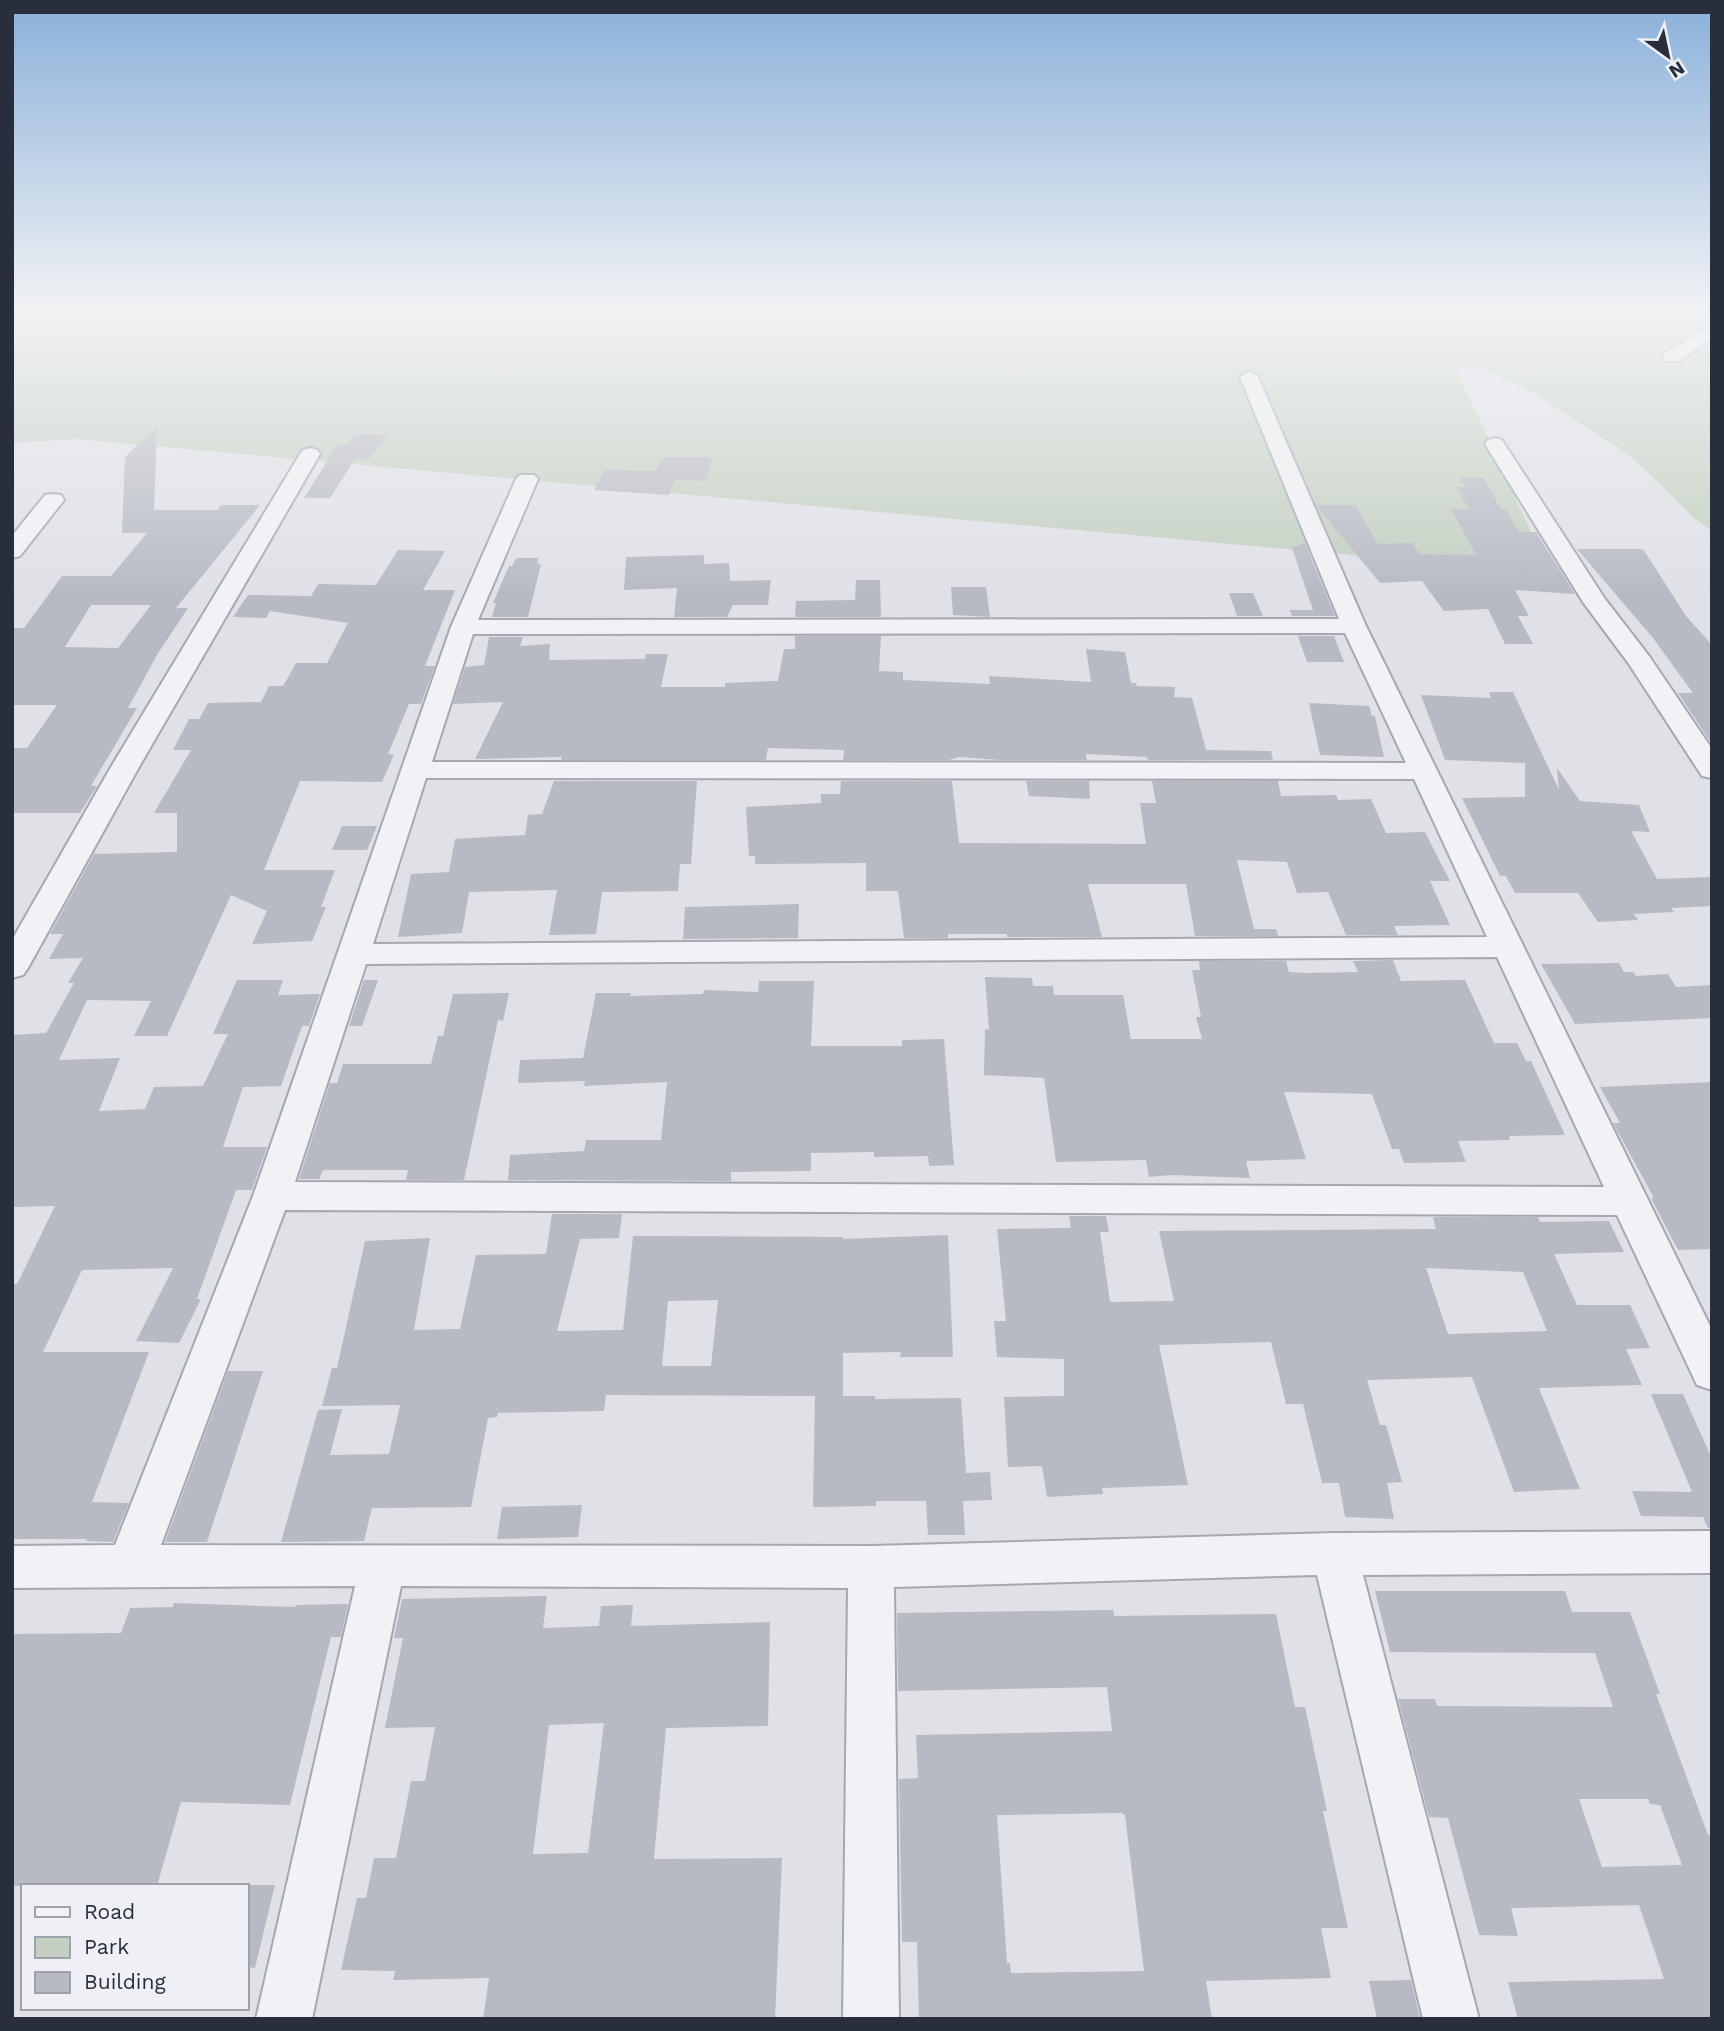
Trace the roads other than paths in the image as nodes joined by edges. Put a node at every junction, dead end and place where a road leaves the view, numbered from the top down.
1 (1261, 406) edge
2 (1495, 444) dead end
3 (310, 454) dead end
4 (527, 480) dead end
5 (53, 500) dead end
6 (12, 551) edge
7 (1354, 626) junction
8 (463, 627) junction
9 (415, 770) junction
10 (1712, 770) edge
11 (1424, 771) junction
12 (1505, 947) junction
13 (353, 954) junction
14 (12, 968) edge
15 (272, 1196) junction
16 (1628, 1201) junction
17 (1712, 1373) edge
18 (1712, 1552) edge
19 (1335, 1554) junction
20 (383, 1565) junction
21 (130, 1566) junction
22 (12, 1567) edge
23 (871, 1567) junction
24 (284, 2019) edge
25 (871, 2019) edge
26 (1451, 2019) edge

1 - 7 street
2 - 10 street
3 - 14 street
4 - 8 street
5 - 6 street
7 - 8 street
7 - 11 street
8 - 9 street
9 - 11 street
9 - 13 street
11 - 12 street
12 - 13 street
12 - 16 street
13 - 15 street
15 - 16 street
15 - 21 street
16 - 17 street
18 - 19 street
19 - 23 street
19 - 26 street
20 - 21 street
20 - 23 street
20 - 24 street
21 - 22 street
23 - 25 street

